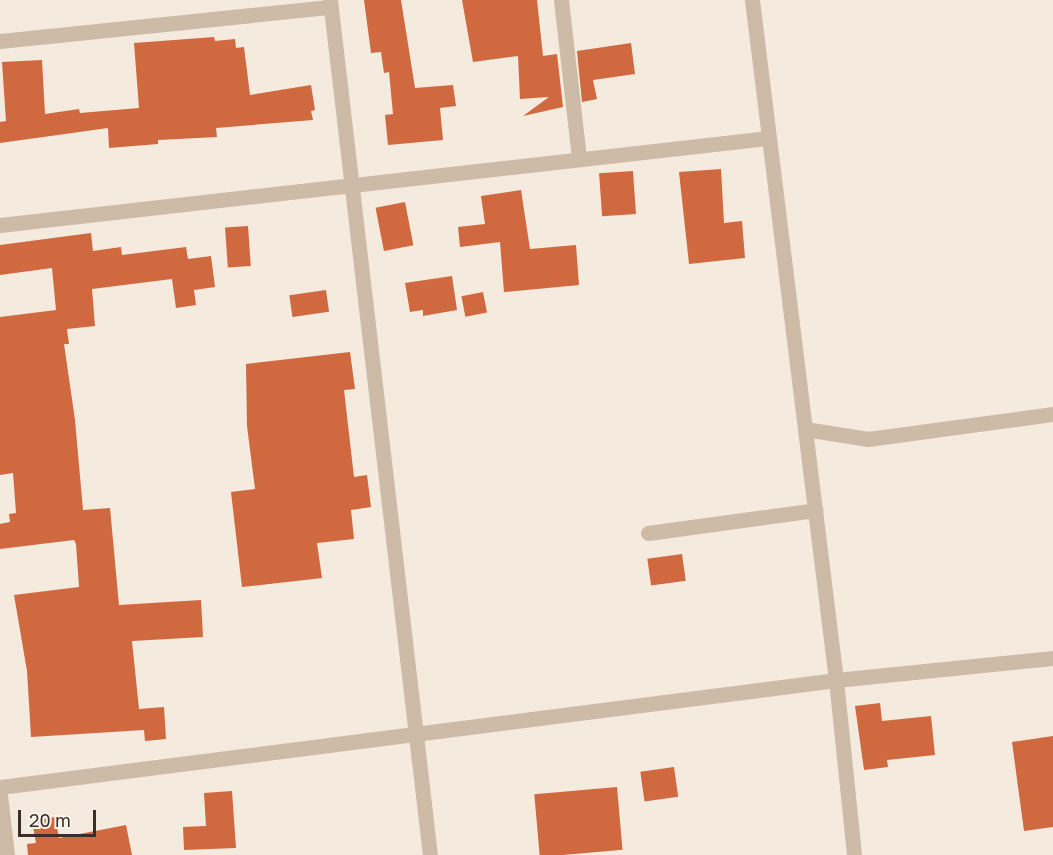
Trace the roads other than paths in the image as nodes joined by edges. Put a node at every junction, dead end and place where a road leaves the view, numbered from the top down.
1 (561, 0) edge
2 (752, 0) edge
3 (330, 3) edge
4 (0, 41) edge
5 (768, 138) junction
6 (579, 159) junction
7 (352, 186) junction
8 (0, 225) edge
9 (1053, 414) edge
10 (805, 429) junction
11 (815, 510) junction
12 (648, 533) dead end
13 (1053, 658) edge
14 (836, 680) junction
15 (416, 733) junction
16 (0, 787) edge
17 (0, 795) edge
18 (7, 855) edge
19 (430, 855) edge
20 (854, 855) edge

1 - 6 street
2 - 5 street
3 - 4 street
3 - 7 street
5 - 6 street
5 - 10 street
6 - 7 street
7 - 8 street
7 - 15 street
9 - 10 street
10 - 11 street
11 - 12 street
11 - 14 street
13 - 14 street
14 - 15 street
14 - 20 street
15 - 16 street
15 - 19 street
17 - 18 street

